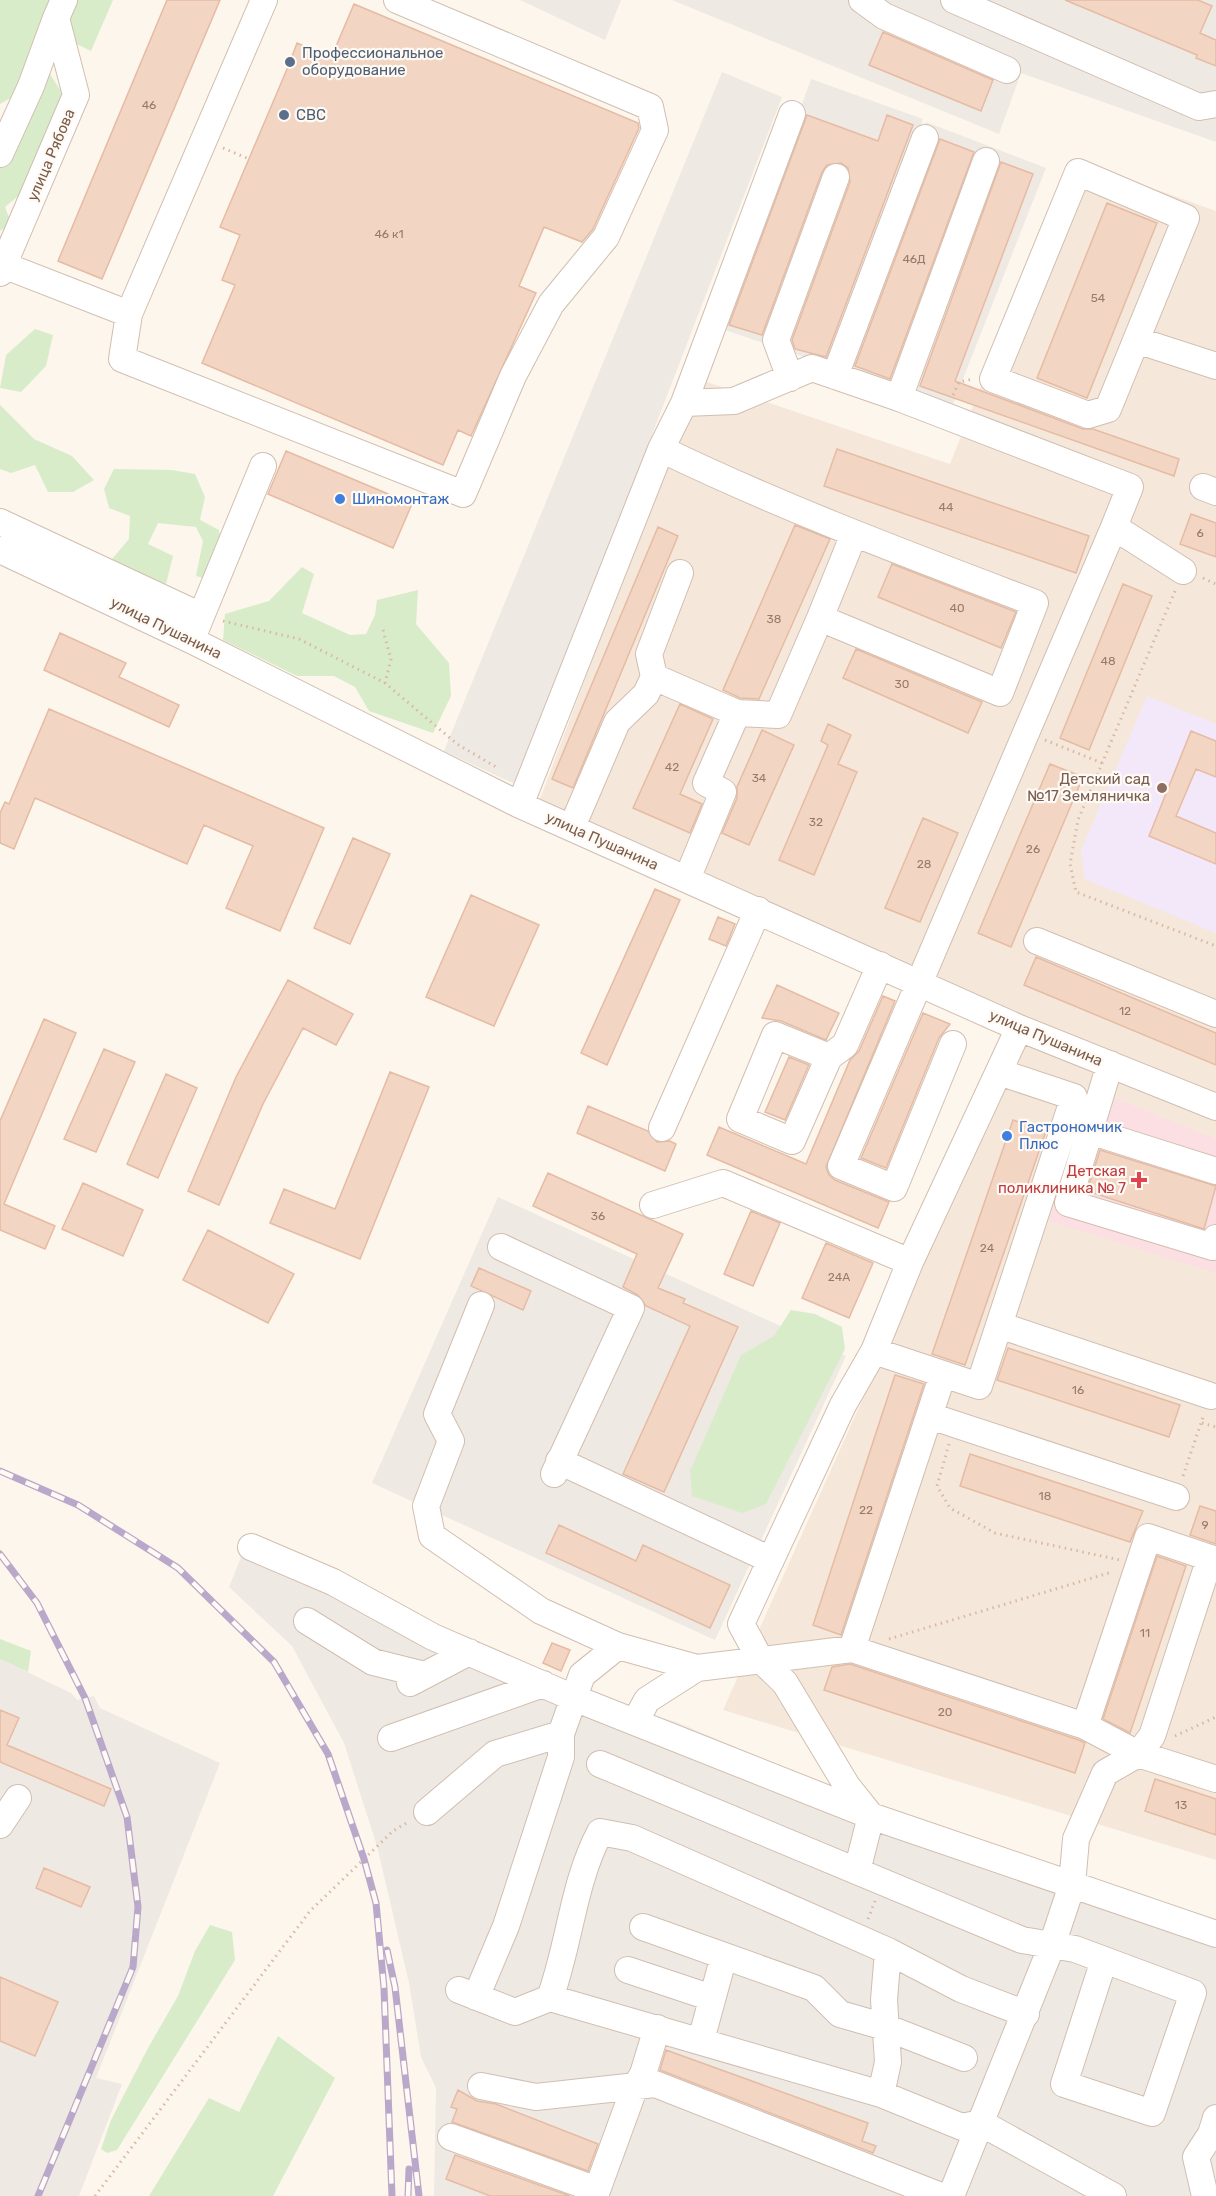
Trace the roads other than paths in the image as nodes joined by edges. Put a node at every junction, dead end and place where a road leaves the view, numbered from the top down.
1 (264, 0) edge
2 (397, 0) edge
3 (862, 0) edge
4 (954, 0) edge
5 (60, 9) edge
6 (1007, 70) dead end
7 (1216, 104) edge
8 (792, 114) dead end
9 (7, 116) edge
10 (924, 138) dead end
11 (0, 154) edge
12 (986, 161) dead end
13 (836, 177) dead end
14 (2, 269) edge
15 (129, 315) junction
16 (1136, 340) junction
17 (1216, 366) edge
18 (835, 376) junction
19 (790, 378) junction
20 (899, 398) junction
21 (684, 403) junction
22 (661, 449) junction
23 (263, 466) dead end
24 (0, 522) edge
25 (1114, 527) junction
26 (854, 534) junction
27 (0, 550) edge
28 (1183, 571) road end
29 (681, 573) dead end
30 (201, 616) junction
31 (820, 618) junction
32 (192, 640) junction
33 (654, 677) junction
34 (737, 713) junction
35 (520, 805) junction
36 (572, 827) junction
37 (687, 879) junction
38 (758, 910) junction
39 (1037, 941) dead end
40 (880, 965) junction
41 (917, 982) junction
42 (1216, 1014) edge
43 (1019, 1028) junction
44 (953, 1044) dead end
45 (829, 1057) dead end
46 (1110, 1064) junction
47 (999, 1072) junction
48 (1216, 1107) edge
49 (662, 1128) dead end
50 (1090, 1131) junction
51 (1216, 1171) edge
52 (653, 1205) dead end
53 (1216, 1238) edge
54 (501, 1247) dead end
55 (910, 1262) junction
56 (481, 1305) dead end
57 (999, 1325) junction
58 (874, 1351) junction
59 (944, 1374) junction
60 (1211, 1396) road end
61 (930, 1416) junction
62 (1176, 1497) road end
63 (251, 1547) dead end
64 (1213, 1559) edge
65 (771, 1560) junction
66 (307, 1621) dead end
67 (618, 1646) junction
68 (852, 1649) junction
69 (469, 1652) junction
70 (760, 1659) junction
71 (697, 1668) junction
72 (543, 1684) junction
73 (574, 1698) junction
74 (634, 1722) junction
75 (1085, 1726) junction
76 (561, 1734) junction
77 (391, 1738) dead end
78 (1138, 1754) junction
79 (600, 1764) dead end
80 (1216, 1779) edge
81 (18, 1798) dead end
82 (427, 1812) road end
83 (871, 1816) junction
84 (0, 1825) edge
85 (857, 1871) junction
86 (1072, 1885) junction
87 (644, 1927) dead end
88 (1216, 1934) edge
89 (1052, 1945) junction
90 (888, 1951) junction
91 (724, 1956) junction
92 (1104, 1960) junction
93 (628, 1970) dead end
94 (550, 1998) junction
95 (712, 1998) junction
96 (1026, 2014) junction
97 (885, 2027) junction
98 (657, 2028) junction
99 (701, 2040) junction
100 (964, 2058) dead end
101 (481, 2086) dead end
102 (634, 2089) junction
103 (881, 2094) junction
104 (981, 2123) junction
105 (1214, 2129) edge
106 (451, 2137) dead end
107 (596, 2193) edge
108 (941, 2196) edge
109 (951, 2196) edge
110 (1113, 2196) edge
111 (1205, 2196) edge

1 - 15 street
2 - 15 street
3 - 6 street
4 - 7 street
5 - 9 street
5 - 14 street, улица Рябова
8 - 21 street
9 - 11 street
10 - 18 street
12 - 20 street
13 - 19 street
14 - 15 street
16 - 16 street
16 - 17 street
18 - 19 street
18 - 20 street
19 - 21 street
20 - 25 street
21 - 22 street
22 - 26 street
22 - 35 street
23 - 30 street
24 - 30 street
25 - 28 street
25 - 41 street
26 - 31 street
26 - 31 street
27 - 32 street, улица Пушанина
29 - 33 street
30 - 32 street
31 - 34 street
32 - 35 street, улица Пушанина
33 - 34 street
33 - 36 street
34 - 37 street
35 - 36 street, улица Пушанина
36 - 37 street, улица Пушанина
37 - 38 street, улица Пушанина
38 - 40 street, улица Пушанина
38 - 49 street
39 - 42 street
40 - 41 street, улица Пушанина
40 - 45 street
41 - 43 street, улица Пушанина
41 - 44 street
43 - 46 street, улица Пушанина
43 - 47 street
46 - 48 street, улица Пушанина
46 - 50 street
47 - 55 street
47 - 57 street
50 - 51 street
50 - 53 street
52 - 55 street
54 - 65 street
55 - 58 street
56 - 67 street
57 - 59 street
57 - 60 street
58 - 59 street
58 - 65 street
59 - 61 street
61 - 62 street
61 - 68 street
63 - 69 street
64 - 75 street
64 - 78 street
65 - 70 street
66 - 69 street
67 - 71 street
67 - 73 street
68 - 70 street
68 - 75 street
69 - 72 street
70 - 71 street
70 - 83 street
71 - 74 street
72 - 73 street
72 - 77 street
73 - 74 street
73 - 76 street
74 - 83 street
75 - 78 street
76 - 82 street
76 - 94 street
78 - 80 street
78 - 86 street
79 - 85 street
81 - 84 street
83 - 85 street
83 - 86 street
85 - 89 street
86 - 88 street
86 - 89 street
87 - 91 street
89 - 92 street
89 - 96 street
90 - 94 street
90 - 96 street
90 - 97 street
91 - 95 street
91 - 97 street
92 - 92 street
93 - 95 street
94 - 98 street
95 - 99 street
96 - 104 street
97 - 100 street
97 - 103 street
98 - 99 street
98 - 102 street
99 - 103 street
101 - 102 street
102 - 107 street
102 - 108 street
103 - 104 street
104 - 109 street
104 - 110 street
105 - 111 street
106 - 107 street

